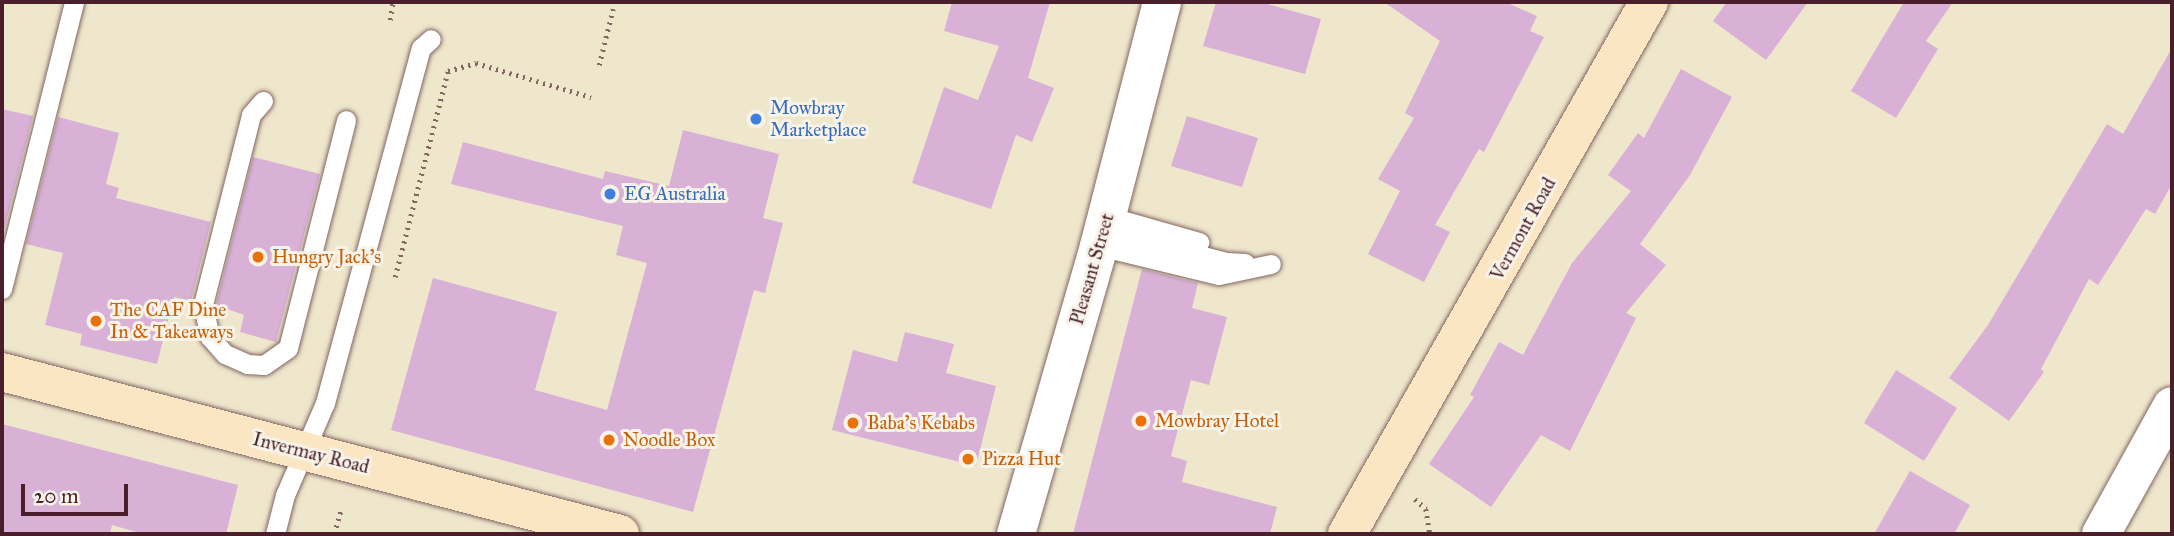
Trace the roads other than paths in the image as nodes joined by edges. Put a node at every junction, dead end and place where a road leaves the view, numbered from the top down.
1 (74, 2) edge
2 (1162, 2) edge
3 (1649, 2) edge
4 (431, 39) dead end
5 (263, 101) dead end
6 (346, 120) dead end
7 (1103, 231) junction
8 (2, 289) edge
9 (2, 372) edge
10 (2172, 406) edge
11 (303, 450) junction
12 (1397, 480) junction
13 (275, 534) edge
14 (620, 534) edge
15 (1016, 534) edge
16 (1347, 534) edge
17 (1365, 534) edge
18 (1377, 534) edge
19 (2101, 534) edge

1 - 8 lane
2 - 7 street, Pleasant Street
3 - 12 main road, Vermont Road
4 - 11 lane
5 - 6 lane
7 - 7 lane
7 - 15 street, Pleasant Street
9 - 11 main road, Invermay Road
10 - 19 street
11 - 13 lane
11 - 14 main road, Invermay Road
12 - 16 main road, Vermont Road
12 - 17 main road, Vermont Road
12 - 18 main road

